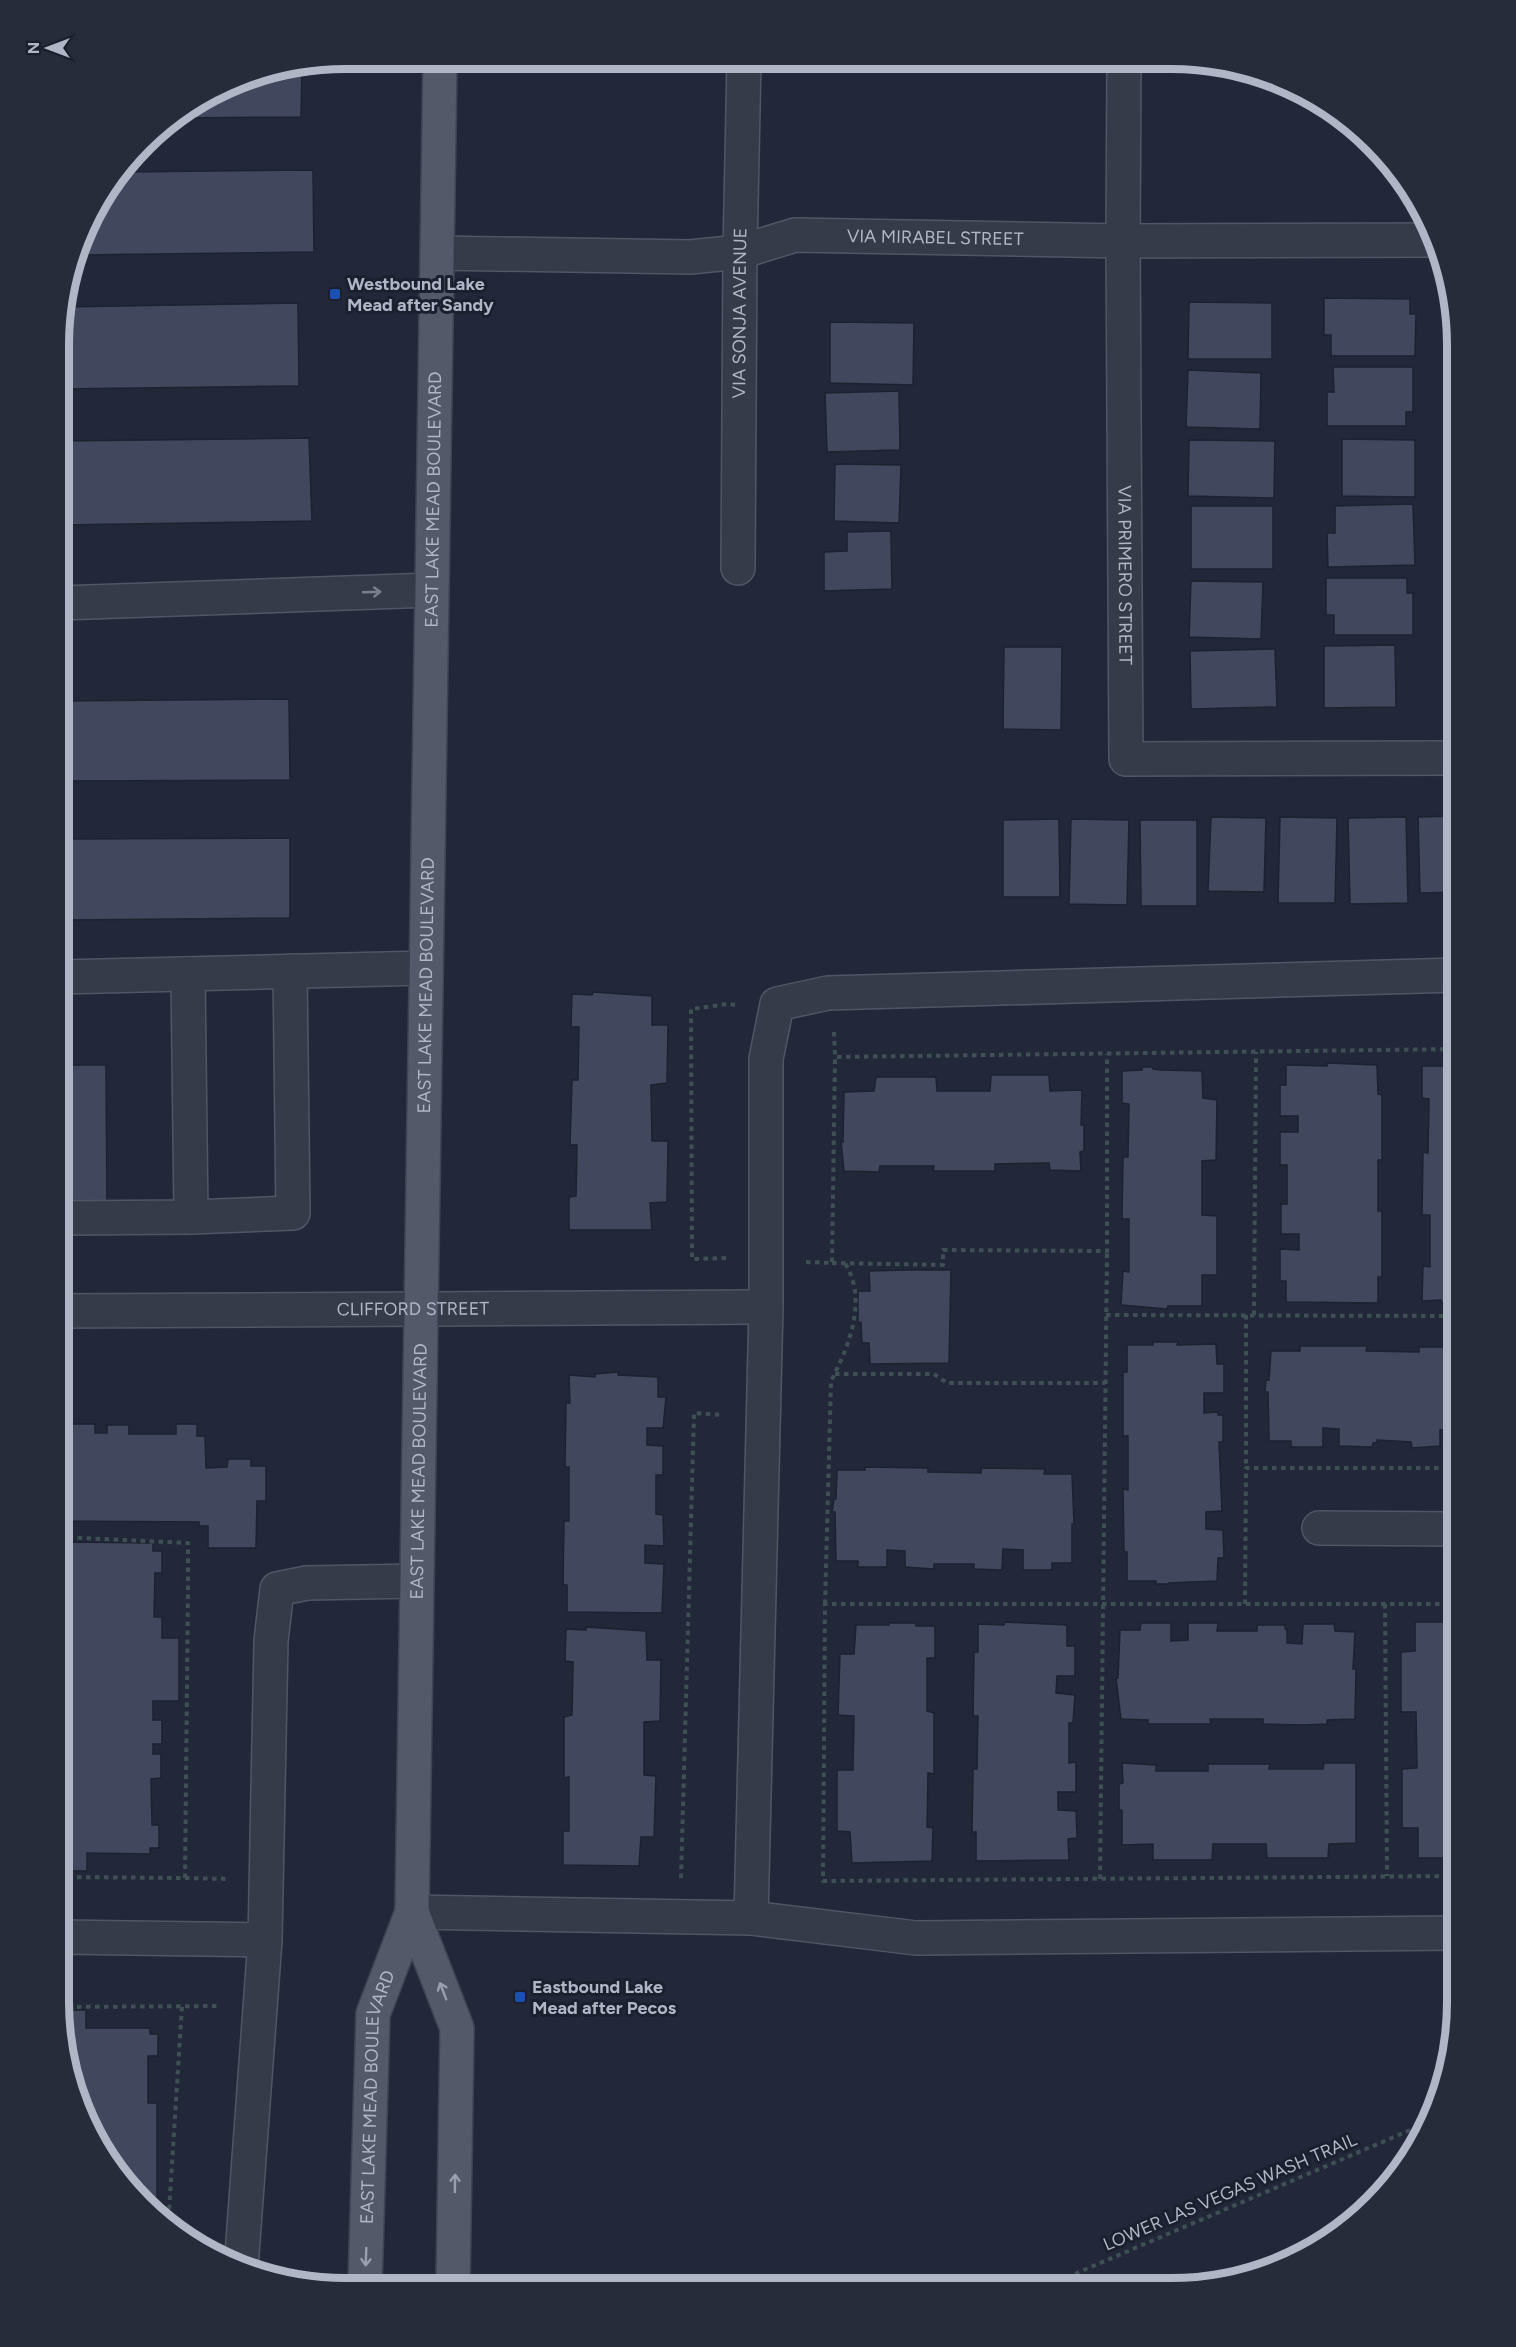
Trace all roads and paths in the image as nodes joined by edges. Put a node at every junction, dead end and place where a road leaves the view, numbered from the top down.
1 (440, 69) edge
2 (744, 69) edge
3 (1124, 69) edge
4 (1426, 240) edge
5 (1123, 241) junction
6 (740, 252) junction
7 (437, 254) junction
8 (738, 568) dead end
9 (432, 590) junction
10 (69, 603) edge
11 (1447, 758) edge
12 (426, 968) junction
13 (290, 971) junction
14 (188, 974) junction
15 (1447, 975) edge
16 (69, 977) edge
17 (834, 993) junction
18 (775, 1012) junction
19 (1447, 1049) edge
20 (1256, 1052) junction
21 (1107, 1054) junction
22 (835, 1057) junction
23 (190, 1217) junction
24 (69, 1218) edge
25 (1107, 1251) junction
26 (766, 1259) junction
27 (832, 1263) junction
28 (845, 1263) junction
29 (766, 1307) junction
30 (421, 1309) junction
31 (69, 1311) edge
32 (1106, 1315) junction
33 (1246, 1315) junction
34 (1254, 1315) junction
35 (1447, 1316) edge
36 (835, 1374) junction
37 (1105, 1383) junction
38 (763, 1416) junction
39 (1246, 1467) dead end
40 (1319, 1528) dead end
41 (1447, 1529) edge
42 (69, 1537) edge
43 (417, 1581) junction
44 (1103, 1603) junction
45 (825, 1604) junction
46 (1384, 1604) junction
47 (1447, 1605) edge
48 (1388, 1876) junction
49 (1447, 1876) edge
50 (69, 1877) edge
51 (1100, 1880) junction
52 (412, 1912) junction
53 (680, 1917) junction
54 (751, 1918) junction
55 (1447, 1933) edge
56 (69, 1937) edge
57 (265, 1940) junction
58 (260, 2006) junction
59 (69, 2007) edge
60 (182, 2007) junction
61 (1417, 2127) edge
62 (169, 2215) edge
63 (242, 2258) edge
64 (365, 2278) edge
65 (453, 2278) edge
66 (1065, 2278) edge

1 - 7 main road, EAST LAKE MEAD BOULEVARD
2 - 6 street, VIA SONJA AVENUE
3 - 5 street, VIA PRIMERO STREET
4 - 5 street, VIA MIRABEL STREET
5 - 6 street, VIA MIRABEL STREET
5 - 11 street, VIA PRIMERO STREET
6 - 7 street, VIA MIRABEL STREET
6 - 8 street, VIA SONJA AVENUE
7 - 9 main road, EAST LAKE MEAD BOULEVARD
10 -> 9 street
9 - 12 main road, EAST LAKE MEAD BOULEVARD
12 - 13 street
12 - 30 main road, EAST LAKE MEAD BOULEVARD
13 - 14 street
13 - 23 street
14 - 16 street
14 - 23 street
15 - 17 street
17 - 18 street
17 - 22 path
18 - 26 street
18 - 26 path
19 - 20 path
20 - 21 path
20 - 34 path
21 - 22 path
21 - 25 path
22 - 27 path
23 - 24 street
25 - 28 path
25 - 32 path
26 - 27 path
26 - 29 street
27 - 28 path
28 - 36 path
29 - 30 street, CLIFFORD STREET
29 - 38 street
30 - 31 street, CLIFFORD STREET
30 - 43 main road, EAST LAKE MEAD BOULEVARD
32 - 33 path
32 - 37 path
33 - 34 path
33 - 39 path
34 - 35 path
36 - 37 path
36 - 45 path
37 - 44 path
38 - 53 path
38 - 54 street
40 - 41 street
42 - 50 path
43 - 52 main road, EAST LAKE MEAD BOULEVARD
43 - 57 street
44 - 45 path
44 - 46 path
44 - 51 path
45 - 51 path
46 - 47 path
46 - 48 path
48 - 49 path
48 - 51 path
52 - 53 street
52 -> 64 main road, EAST LAKE MEAD BOULEVARD
65 -> 52 main road, EAST LAKE MEAD BOULEVARD
53 - 54 street
54 - 55 street
56 - 57 street
57 - 58 street
58 - 60 path
58 - 63 street
59 - 60 path
60 - 62 path
61 - 66 path, LOWER LAS VEGAS WASH TRAIL

